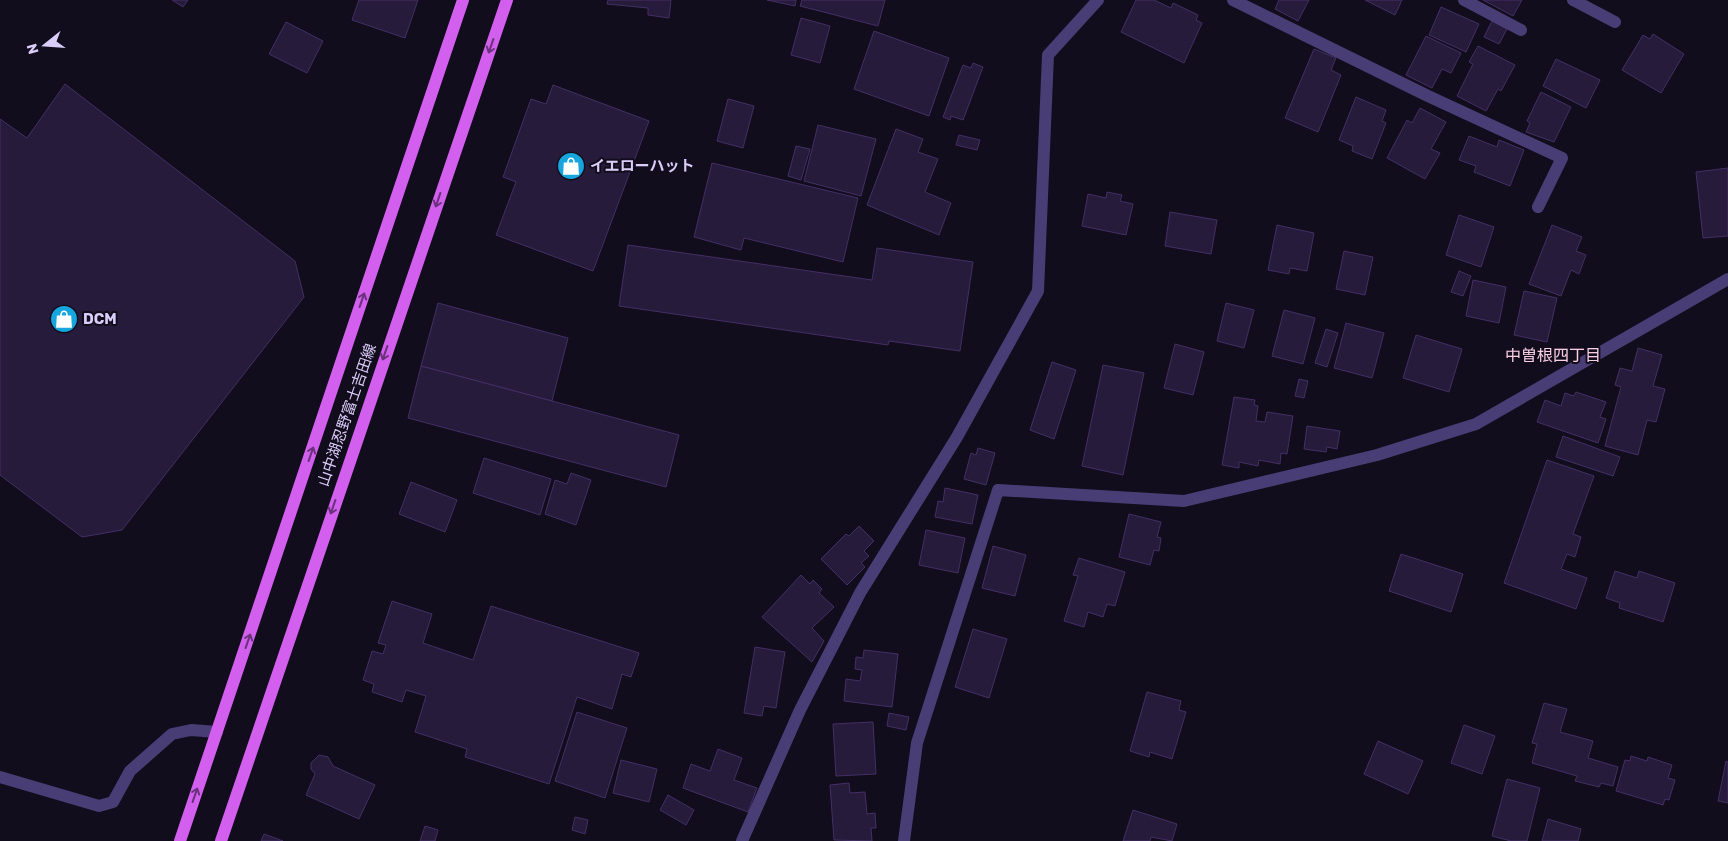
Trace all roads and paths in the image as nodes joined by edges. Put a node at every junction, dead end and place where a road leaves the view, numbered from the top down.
1 (463, 0) edge
2 (507, 0) edge
3 (1098, 0) edge
4 (1233, 0) edge
5 (1464, 0) edge
6 (1573, 0) edge
7 (1615, 22) dead end
8 (1521, 30) dead end
9 (1538, 207) dead end
10 (1728, 279) edge
11 (217, 732) junction
12 (0, 778) edge
13 (180, 841) edge
14 (221, 841) edge
15 (742, 841) edge
16 (904, 841) edge

11 -> 1 main road, 山中湖忍野富士吉田線
2 -> 14 main road, 山中湖忍野富士吉田線
3 - 15 street
4 - 9 street
5 - 8 street
6 - 7 street
10 - 16 street
11 - 12 street
13 -> 11 main road, 山中湖忍野富士吉田線

